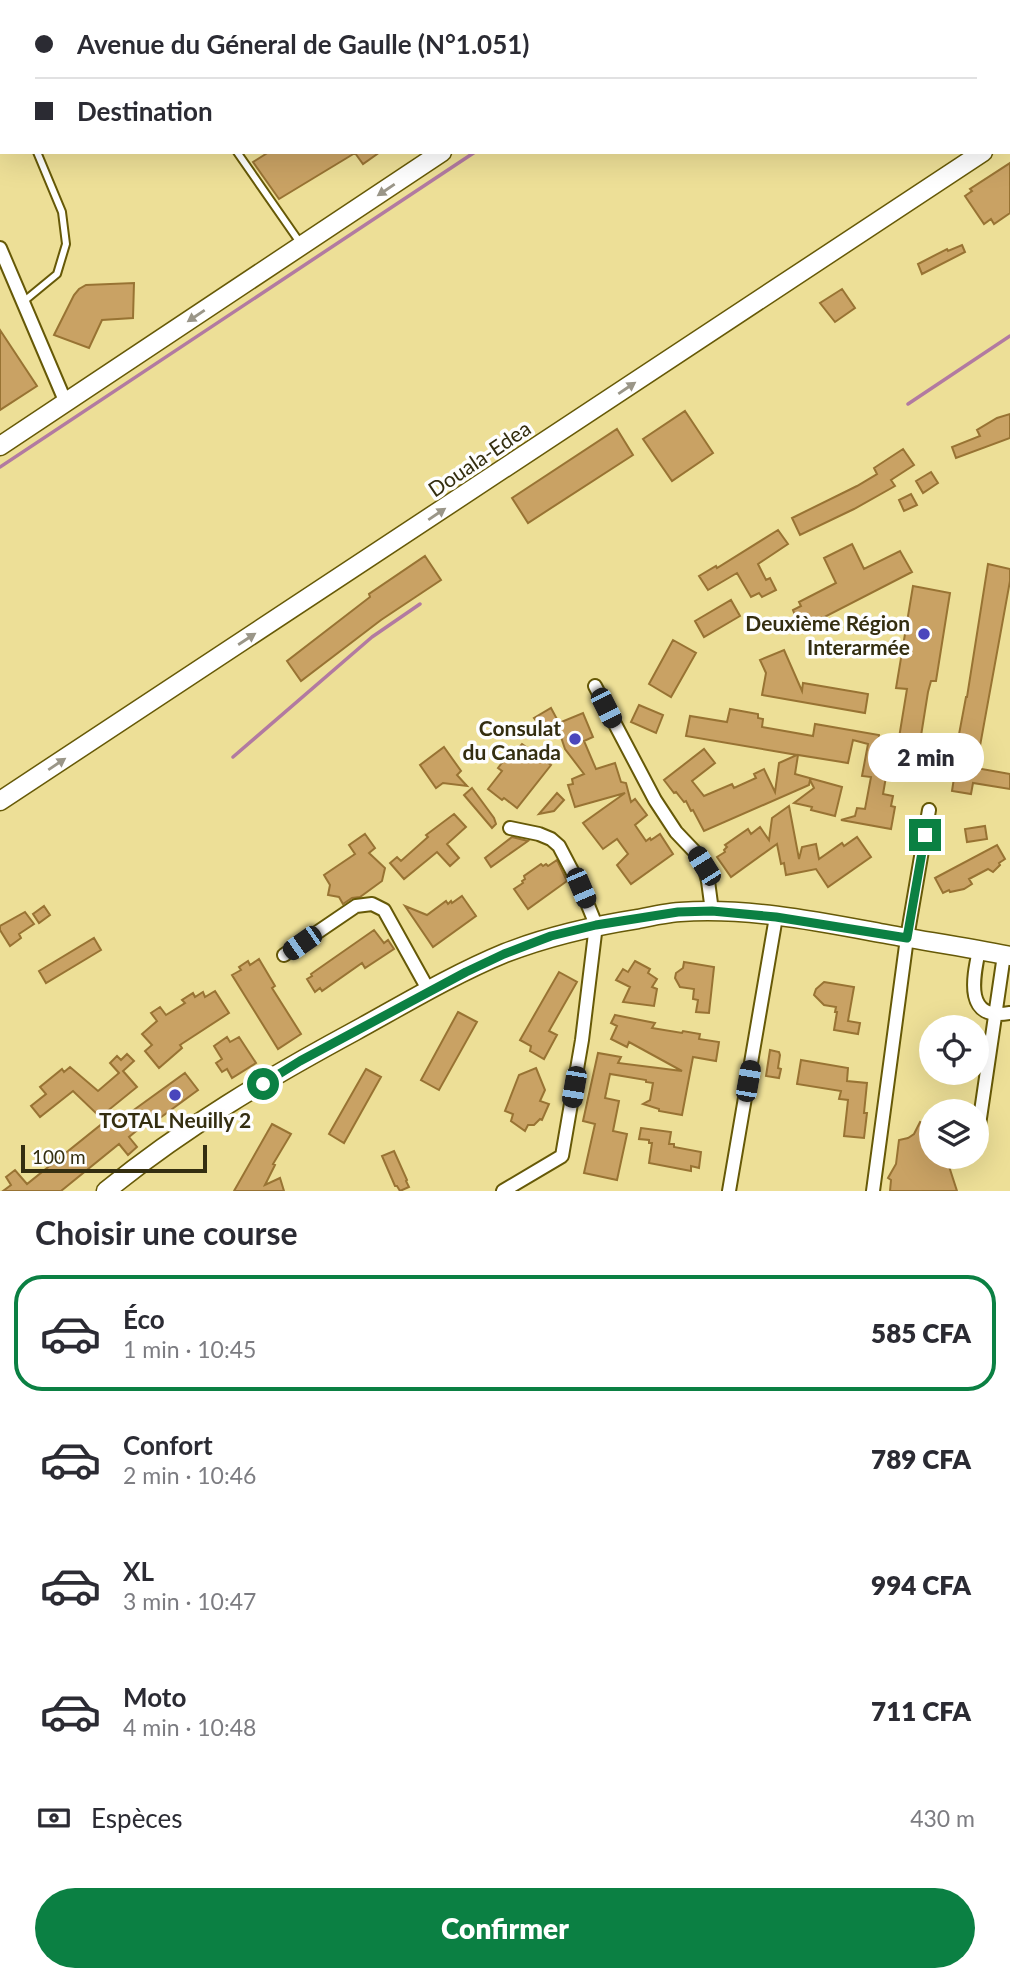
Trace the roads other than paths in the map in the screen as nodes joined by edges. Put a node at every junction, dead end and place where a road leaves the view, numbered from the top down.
1 (38, 154) edge
2 (238, 154) edge
3 (439, 154) edge
4 (980, 154) edge
5 (302, 246) junction
6 (0, 248) edge
7 (23, 302) junction
8 (66, 403) junction
9 (0, 446) edge
10 (595, 686) dead end
11 (0, 802) edge
12 (929, 810) dead end
13 (510, 828) dead end
14 (712, 911) junction
15 (776, 917) junction
16 (596, 925) junction
17 (907, 938) junction
18 (979, 950) junction
19 (284, 955) dead end
20 (1007, 955) edge
21 (429, 991) junction
22 (1003, 1014) edge
23 (985, 1099) edge
24 (106, 1191) edge
25 (503, 1191) edge
26 (729, 1191) edge
27 (873, 1191) edge

1 - 7 lane
2 - 5 lane
3 -> 5 main road
11 -> 4 main road, Douala-Edea
5 -> 8 main road
6 - 7 street
7 - 8 street
8 - 9 main road
10 - 14 street
12 - 17 street
13 - 16 street
14 - 15 main road
14 - 16 main road
15 - 17 main road
15 - 26 street
16 - 21 main road
16 - 25 street
17 - 18 main road
17 - 27 street
18 - 20 main road
18 - 22 street
19 - 21 street
20 - 22 street
21 - 24 main road
22 - 23 street

